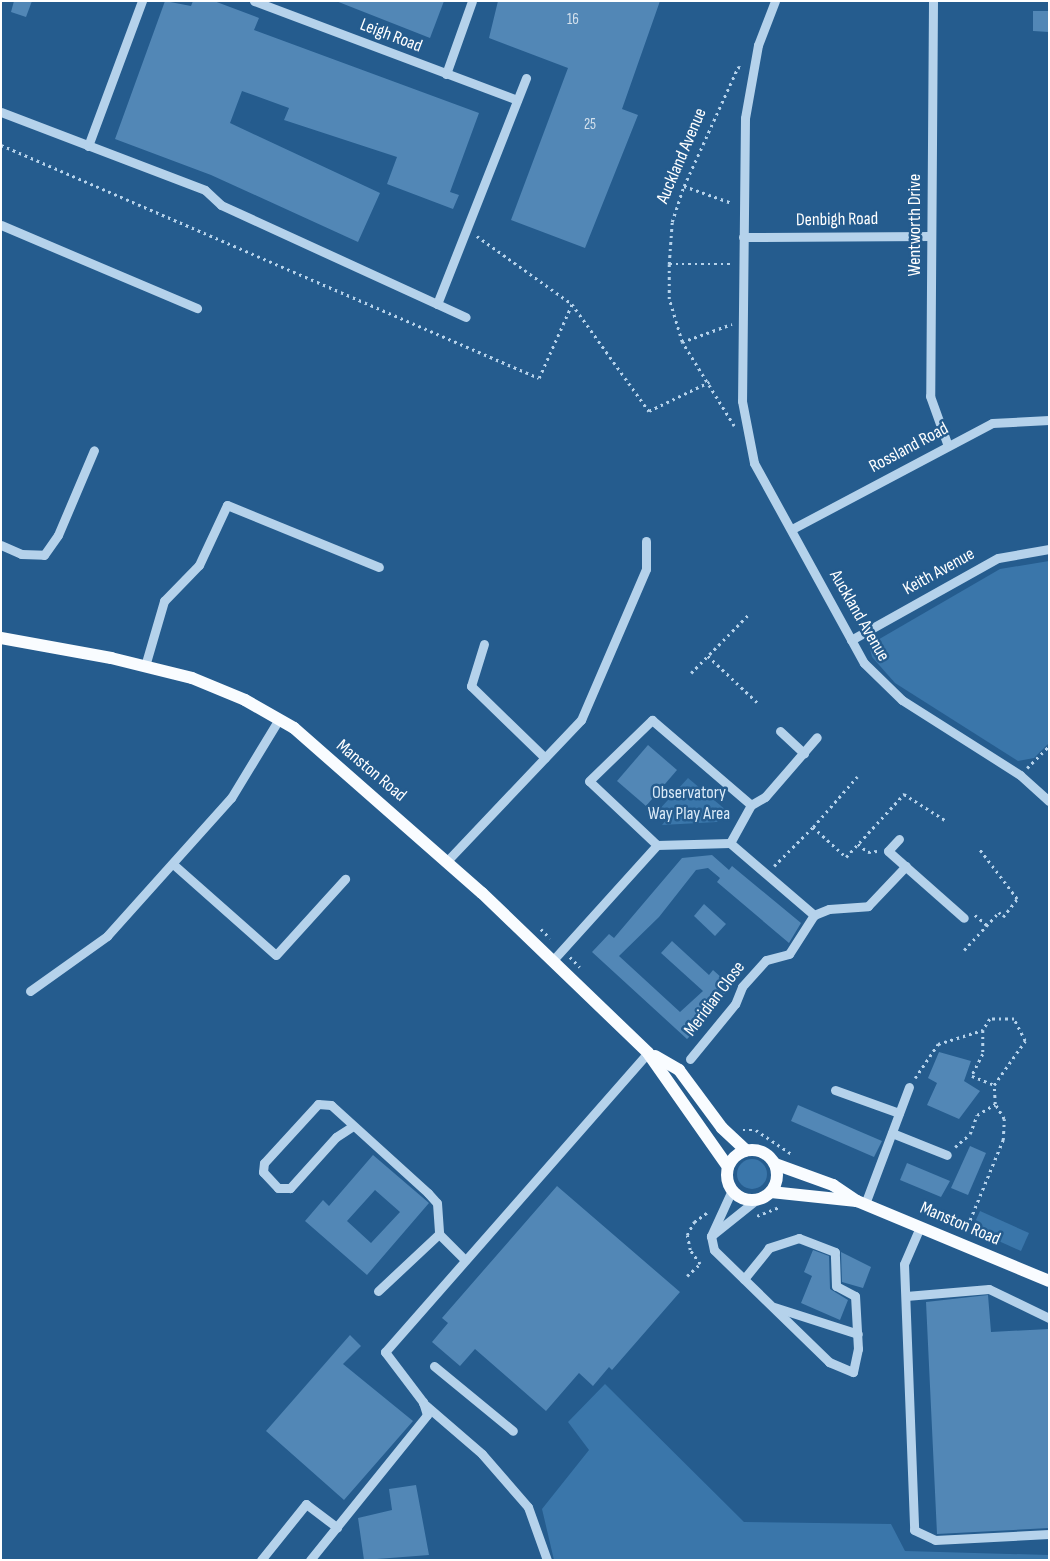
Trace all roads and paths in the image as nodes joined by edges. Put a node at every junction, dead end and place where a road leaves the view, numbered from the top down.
1 (142, 1) edge
2 (472, 1) edge
3 (775, 1) edge
4 (933, 1) edge
5 (260, 2) edge
6 (752, 69) junction
7 (446, 74) junction
8 (526, 78) dead end
9 (517, 100) junction
10 (1, 112) edge
11 (1, 145) edge
12 (88, 146) junction
13 (684, 186) junction
14 (743, 207) junction
15 (1, 225) edge
16 (467, 228) junction
17 (931, 236) junction
18 (743, 237) junction
19 (669, 264) junction
20 (743, 264) junction
21 (438, 304) junction
22 (572, 304) junction
23 (197, 308) dead end
24 (466, 317) dead end
25 (743, 320) junction
26 (682, 342) junction
27 (709, 382) junction
28 (1049, 420) edge
29 (736, 431) dead end
30 (948, 446) junction
31 (94, 450) dead end
32 (792, 529) junction
33 (646, 541) dead end
34 (1, 544) edge
35 (1049, 549) edge
36 (379, 567) dead end
37 (749, 614) dead end
38 (1, 638) edge
39 (851, 640) junction
40 (484, 644) dead end
41 (708, 656) junction
42 (145, 666) junction
43 (691, 673) dead end
44 (759, 704) dead end
45 (279, 719) junction
46 (780, 731) dead end
47 (817, 737) dead end
48 (1049, 746) edge
49 (804, 753) junction
50 (545, 758) junction
51 (1020, 775) junction
52 (857, 778) dead end
53 (1049, 801) edge
54 (751, 805) junction
55 (945, 820) dead end
56 (813, 827) junction
57 (899, 839) dead end
58 (730, 843) junction
59 (858, 844) junction
60 (657, 845) junction
61 (979, 849) dead end
62 (888, 851) junction
63 (447, 861) junction
64 (173, 864) junction
65 (906, 866) junction
66 (766, 874) junction
67 (345, 880) dead end
68 (814, 915) junction
69 (964, 918) dead end
70 (964, 950) dead end
71 (554, 959) junction
72 (30, 990) dead end
73 (983, 1030) junction
74 (648, 1053) junction
75 (690, 1059) dead end
76 (994, 1085) junction
77 (909, 1087) joint
78 (834, 1090) dead end
79 (995, 1104) junction
80 (899, 1113) junction
81 (353, 1126) junction
82 (892, 1132) junction
83 (746, 1150) junction
84 (947, 1155) joint
85 (775, 1164) junction
86 (728, 1167) junction
87 (732, 1190) junction
88 (771, 1192) junction
89 (756, 1200) junction
90 (861, 1202) junction
91 (785, 1204) dead end
92 (722, 1206) junction
93 (737, 1220) junction
94 (920, 1227) junction
95 (439, 1234) junction
96 (712, 1236) junction
97 (961, 1243) junction
98 (465, 1260) junction
99 (688, 1276) dead end
100 (744, 1279) junction
101 (1049, 1281) edge
102 (378, 1291) dead end
103 (906, 1296) junction
104 (774, 1307) junction
105 (1049, 1318) edge
106 (858, 1334) junction
107 (434, 1366) dead end
108 (423, 1402) junction
109 (513, 1430) dead end
110 (337, 1527) junction
111 (1049, 1534) edge
112 (261, 1560) edge
113 (310, 1560) edge
114 (547, 1560) edge

1 - 12 street
2 - 7 street
3 - 6 street, Auckland Avenue
4 - 17 street, Wentworth Drive
5 - 7 street, Leigh Road
6 - 13 path, Auckland Avenue
6 - 14 street, Auckland Avenue
7 - 9 street, Leigh Road
8 - 9 street
9 - 16 street
10 - 12 street
11 - 22 path
12 - 21 street
13 - 14 path
13 - 19 path, Auckland Avenue
14 - 18 street, Auckland Avenue
15 - 23 street
16 - 21 street
16 - 22 path
17 - 18 street, Denbigh Road
17 - 30 street, Wentworth Drive
18 - 20 street, Auckland Avenue
19 - 20 path
19 - 26 path, Auckland Avenue
20 - 25 street, Auckland Avenue
21 - 24 street
22 - 27 path
25 - 26 path
25 - 32 street, Auckland Avenue
26 - 27 path, Auckland Avenue
27 - 29 path, Auckland Avenue
28 - 30 street, Rossland Road
30 - 32 street, Rossland Road
31 - 34 street
32 - 39 street, Auckland Avenue
33 - 50 street
35 - 39 street, Keith Avenue
36 - 42 street
37 - 41 path
38 - 42 main road, Manston Road
39 - 51 street, Auckland Avenue
40 - 50 street
41 - 43 path
41 - 44 path
42 - 45 main road, Manston Road
45 - 63 main road, Manston Road
45 - 64 street
46 - 49 street
47 - 49 street
48 - 51 path
49 - 54 street
50 - 63 street
51 - 53 street, Auckland Avenue
52 - 56 path
54 - 58 street
54 - 60 street
55 - 59 path
56 - 59 path
56 - 66 path
57 - 62 street
58 - 60 street
58 - 66 street
59 - 62 path
60 - 71 street
61 - 70 path
62 - 65 street
63 - 71 main road, Manston Road
64 - 67 street
64 - 72 street
65 - 68 street
65 - 69 street
66 - 68 street
68 - 75 street, Meridian Close
71 - 74 main road, Manston Road
73 - 76 path
73 - 76 path
73 - 77 path
74 - 83 main road, Manston Road
74 - 86 main road, Manston Road
74 - 98 street
76 - 79 path
77 - 80 street
78 - 80 street
79 - 84 path
79 - 97 path
80 - 82 street
81 - 81 street
81 - 95 street
82 - 84 street
82 - 90 street
83 - 85 main road, Manston Road
83 - 86 main road
85 - 88 main road
85 - 90 main road, Manston Road
86 - 87 main road, Manston Road
87 - 89 main road
87 - 92 street
88 - 89 main road
88 - 90 main road, Manston Road
89 - 93 street
90 - 94 main road, Manston Road
91 - 93 path
92 - 96 street
92 - 99 path
93 - 96 street
94 - 97 main road, Manston Road
94 - 103 street
95 - 98 street
95 - 102 street
96 - 100 street
97 - 101 main road, Manston Road
98 - 108 street
100 - 104 street
100 - 106 street
103 - 105 street
103 - 111 street
104 - 106 street
104 - 106 street
107 - 109 street
108 - 110 street
108 - 114 street
110 - 112 street
110 - 113 street

